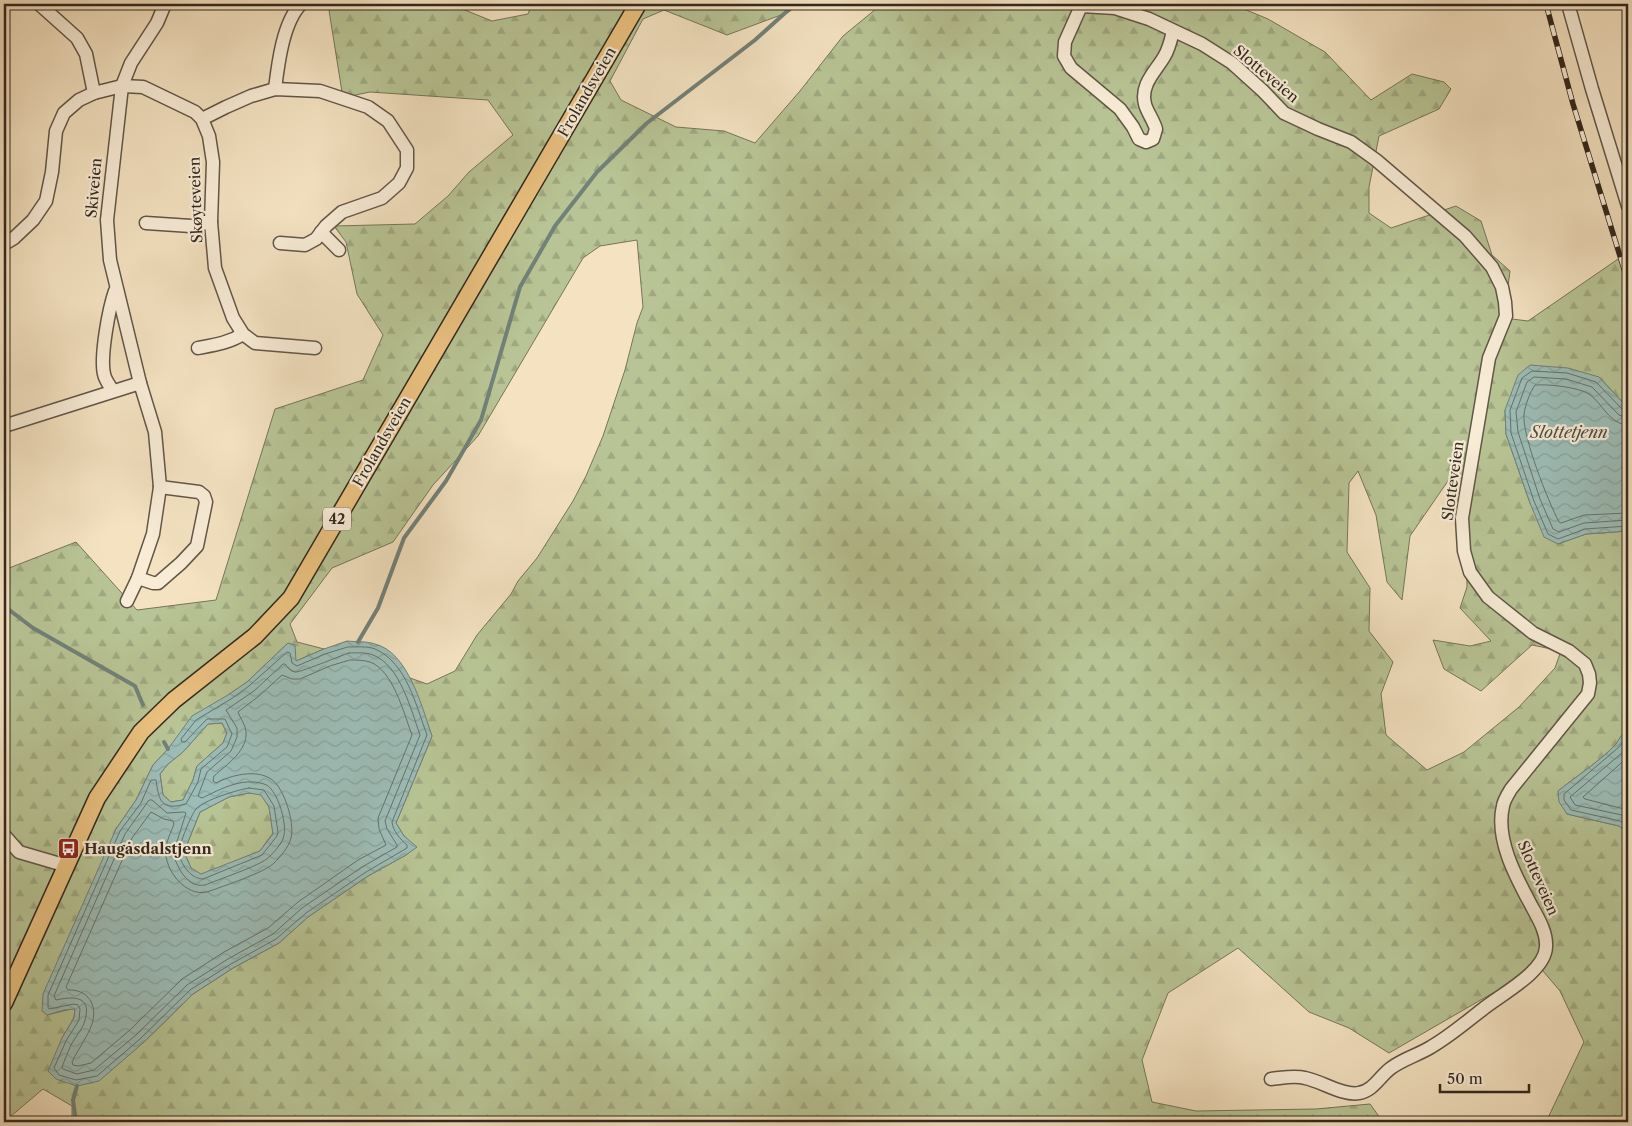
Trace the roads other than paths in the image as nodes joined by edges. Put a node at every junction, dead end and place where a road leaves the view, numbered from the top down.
1 (39, 4) edge
2 (165, 4) edge
3 (301, 4) edge
4 (638, 4) edge
5 (1568, 4) edge
6 (1079, 5) edge
7 (1173, 31) junction
8 (122, 86) junction
9 (275, 89) junction
10 (94, 93) junction
11 (202, 120) junction
12 (1628, 206) edge
13 (211, 222) junction
14 (146, 223) dead end
15 (321, 232) junction
16 (280, 243) dead end
17 (4, 244) edge
18 (339, 250) dead end
19 (116, 288) junction
20 (243, 334) junction
21 (198, 348) dead end
22 (315, 348) dead end
23 (140, 383) junction
24 (114, 391) junction
25 (4, 426) edge
26 (160, 487) junction
27 (138, 578) junction
28 (127, 602) dead end
29 (4, 835) edge
30 (67, 866) junction
31 (4, 1003) edge
32 (1271, 1079) dead end

1 - 10 street
2 - 8 street, Skiveien
3 - 9 street
4 - 30 main road, Frolandsveien / 42
5 - 12 street
6 - 7 street, Slotteveien
6 - 7 street, Slotteveien
7 - 32 street, Slotteveien
8 - 10 street
8 - 11 street
8 - 19 street, Skiveien
9 - 11 street
9 - 15 street
10 - 17 street
11 - 13 street, Skøyteveien
13 - 14 street
13 - 20 street, Skøyteveien
15 - 16 street
15 - 18 street
19 - 23 street, Skiveien
19 - 24 street
20 - 21 street
20 - 22 street
23 - 24 street
23 - 26 street, Skiveien
24 - 25 street
26 - 27 street, Skiveien
26 - 27 street
27 - 28 street, Skiveien
29 - 30 street
30 - 31 main road, Frolandsveien / 42

